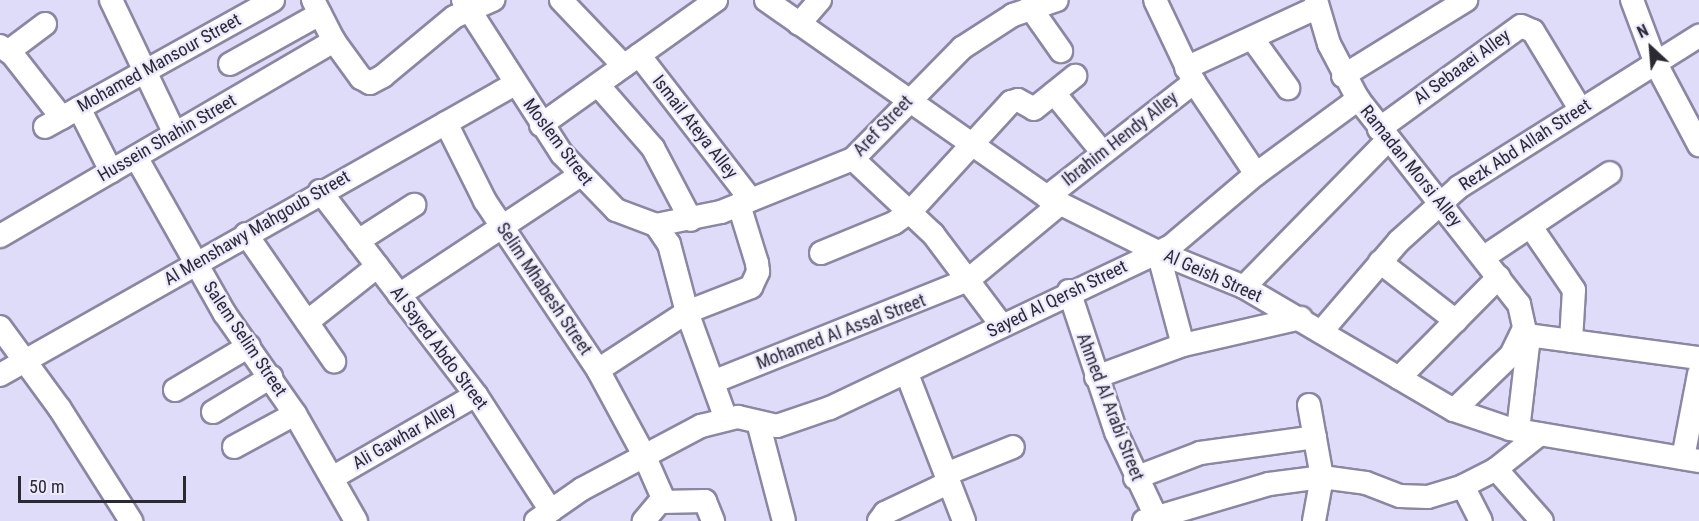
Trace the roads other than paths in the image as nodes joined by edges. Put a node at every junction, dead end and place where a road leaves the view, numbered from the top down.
1 (111, 0) edge
2 (273, 0) edge
3 (493, 0) edge
4 (561, 0) edge
5 (716, 0) edge
6 (766, 0) edge
7 (820, 0) edge
8 (1057, 0) edge
9 (1155, 0) edge
10 (1466, 0) edge
11 (1632, 0) edge
12 (1317, 3) edge
13 (467, 5) edge
14 (316, 7) edge
15 (1022, 7) edge
16 (1441, 7) edge
17 (45, 24) dead end
18 (799, 24) junction
19 (1699, 36) edge
20 (1252, 38) junction
21 (334, 41) junction
22 (4, 48) edge
23 (1061, 51) dead end
24 (631, 61) junction
25 (230, 64) dead end
26 (1656, 64) junction
27 (145, 71) junction
28 (1190, 75) junction
29 (1075, 76) dead end
30 (1344, 76) junction
31 (515, 84) junction
32 (598, 85) junction
33 (1288, 88) dead end
34 (1054, 93) junction
35 (1358, 99) junction
36 (908, 100) junction
37 (1580, 109) junction
38 (62, 117) junction
39 (446, 123) junction
40 (541, 126) junction
41 (175, 134) junction
42 (1383, 135) junction
43 (971, 144) junction
44 (1699, 145) edge
45 (1102, 153) junction
46 (136, 157) junction
47 (853, 159) junction
48 (111, 171) junction
49 (1610, 173) dead end
50 (1256, 174) junction
51 (580, 175) junction
52 (320, 191) junction
53 (1054, 201) junction
54 (745, 202) junction
55 (1440, 202) junction
56 (414, 205) dead end
57 (911, 211) junction
58 (692, 220) junction
59 (656, 225) junction
60 (502, 227) junction
61 (1531, 227) junction
62 (246, 234) junction
63 (0, 236) edge
64 (358, 241) junction
65 (1158, 252) junction
66 (821, 253) dead end
67 (1484, 257) junction
68 (1380, 262) junction
69 (195, 263) junction
70 (378, 266) junction
71 (1499, 277) junction
72 (968, 280) junction
73 (1244, 287) junction
74 (1069, 291) junction
75 (399, 295) junction
76 (687, 312) junction
77 (1300, 318) junction
78 (1456, 321) junction
79 (307, 322) junction
80 (1002, 326) junction
81 (0, 327) edge
82 (1527, 328) junction
83 (1322, 332) junction
84 (1571, 341) junction
85 (1183, 345) junction
86 (249, 346) junction
87 (24, 360) junction
88 (334, 361) dead end
89 (598, 370) junction
90 (1699, 373) edge
91 (907, 374) junction
92 (0, 375) edge
93 (271, 377) junction
94 (1096, 377) junction
95 (1399, 378) junction
96 (713, 382) junction
97 (175, 390) dead end
98 (476, 395) junction
99 (1309, 405) dead end
100 (1454, 410) junction
101 (213, 412) dead end
102 (295, 414) junction
103 (726, 419) junction
104 (758, 422) junction
105 (1529, 432) junction
106 (1315, 437) junction
107 (234, 447) dead end
108 (1013, 447) dead end
109 (644, 455) junction
110 (1691, 459) edge
111 (1496, 469) junction
112 (1322, 477) junction
113 (332, 478) junction
114 (947, 478) junction
115 (1135, 478) junction
116 (1463, 486) junction
117 (662, 502) junction
118 (543, 516) edge
119 (1153, 520) edge
120 (131, 521) edge
121 (356, 521) edge
122 (644, 521) edge
123 (713, 521) edge
124 (784, 521) edge
125 (879, 521) edge
126 (964, 521) edge
127 (1314, 521) edge
128 (1481, 521) edge
129 (1542, 521) edge

1 - 27 street
2 - 27 street, Mohamed Mansour Street
3 - 13 street
4 - 24 street, Ismail Ateya Alley
5 - 24 street
6 - 18 street, Al Geish Street
7 - 18 street
8 - 15 street, Aref Street
9 - 28 street
10 - 16 street
11 - 26 street
12 - 20 street, Ibrahim Hendy Alley
12 - 30 street, Ramadan Morsi Alley
13 - 21 street
13 - 31 street, Moslem Street
14 - 21 street
14 - 25 street
15 - 23 street
15 - 36 street, Aref Street
16 - 30 street
17 - 22 street
18 - 36 street, Al Geish Street
19 - 26 street, Rezk Abd Allah Street
20 - 28 street, Ibrahim Hendy Alley
20 - 33 street
21 - 41 street, Hussein Shahin Street
22 - 38 street
24 - 32 street
24 - 54 street, Ismail Ateya Alley
26 - 37 street, Rezk Abd Allah Street
26 - 44 street
27 - 38 street, Mohamed Mansour Street
27 - 41 street
28 - 45 street, Ibrahim Hendy Alley
28 - 50 street
29 - 34 street
30 - 35 street, Ramadan Morsi Alley
31 - 39 street, Al Menshawy Mahgoub Street
31 - 40 street, Moslem Street
32 - 40 street
32 - 58 street
34 - 43 street
34 - 45 street
35 - 42 street, Ramadan Morsi Alley
35 - 50 street, Sayed Al Qersh Street
36 - 43 street, Al Geish Street
36 - 47 street, Aref Street
37 - 42 street, Al Sebaaei Alley
37 - 55 street, Rezk Abd Allah Street
38 - 48 street
39 - 52 street, Al Menshawy Mahgoub Street
39 - 60 street, Selim Mhabesh Street
40 - 51 street, Moslem Street
41 - 46 street, Hussein Shahin Street
42 - 55 street, Ramadan Morsi Alley
42 - 73 street, Al Sebaaei Alley
43 - 53 street, Al Geish Street
43 - 57 street
45 - 53 street, Ibrahim Hendy Alley
46 - 48 street, Hussein Shahin Street
46 - 69 street, Salem Selim Street
47 - 54 street, Aref Street
47 - 57 street
48 - 63 street, Hussein Shahin Street
49 - 61 street
50 - 65 street, Sayed Al Qersh Street
51 - 59 street, Moslem Street
51 - 60 street
52 - 62 street, Al Menshawy Mahgoub Street
52 - 64 street, Al Sayed Abdo Street
53 - 65 street, Al Geish Street
53 - 72 street, Ibrahim Hendy Alley
54 - 58 street, Aref Street
54 - 76 street
55 - 67 street, Ramadan Morsi Alley
55 - 68 street, Rezk Abd Allah Street
56 - 64 street
57 - 66 street
57 - 72 street
58 - 59 street, Aref Street
59 - 76 street
60 - 75 street
60 - 89 street, Selim Mhabesh Street
61 - 67 street
61 - 84 street
62 - 69 street, Al Menshawy Mahgoub Street
62 - 79 street
64 - 70 street, Al Sayed Abdo Street
65 - 73 street, Al Geish Street
65 - 74 street, Sayed Al Qersh Street
65 - 85 street
67 - 71 street, Ramadan Morsi Alley
68 - 78 street
68 - 83 street, Rezk Abd Allah Street
69 - 86 street, Salem Selim Street
69 - 87 street, Al Menshawy Mahgoub Street
70 - 75 street, Al Sayed Abdo Street
70 - 79 street
71 - 78 street
71 - 82 street, Ramadan Morsi Alley
72 - 80 street
72 - 96 street, Mohamed Al Assal Street
73 - 77 street, Al Geish Street
74 - 80 street, Sayed Al Qersh Street
74 - 94 street, Ahmed Al Arabi Street
75 - 98 street, Al Sayed Abdo Street
76 - 89 street
76 - 96 street
77 - 83 street, Al Geish Street
77 - 85 street
78 - 95 street
79 - 88 street
80 - 91 street, Sayed Al Qersh Street
81 - 87 street
82 - 84 street
82 - 100 street
82 - 105 street
83 - 95 street, Al Geish Street
84 - 90 street
85 - 94 street
86 - 93 street, Salem Selim Street
86 - 97 street
87 - 92 street, Al Menshawy Mahgoub Street
87 - 120 street
89 - 109 street, Selim Mhabesh Street
90 - 110 street
91 - 104 street, Sayed Al Qersh Street
91 - 114 street
93 - 101 street
93 - 102 street, Salem Selim Street
94 - 115 street, Ahmed Al Arabi Street
95 - 100 street, Al Geish Street
96 - 103 street
98 - 113 street, Ali Gawhar Alley
98 - 118 street, Al Sayed Abdo Street
99 - 106 street
100 - 105 street, Al Geish Street
102 - 107 street
102 - 113 street, Salem Selim Street
103 - 104 street, Sayed Al Qersh Street
103 - 109 street
104 - 124 street
105 - 110 street, Al Geish Street
105 - 111 street
106 - 112 street
106 - 115 street
108 - 114 street
109 - 117 street, Selim Mhabesh Street
109 - 118 street
111 - 116 street
111 - 129 street
112 - 116 street
112 - 119 street
112 - 127 street
113 - 121 street, Salem Selim Street
114 - 125 street
114 - 126 street
115 - 119 street, Ahmed Al Arabi Street
116 - 128 street
117 - 122 street
117 - 123 street

